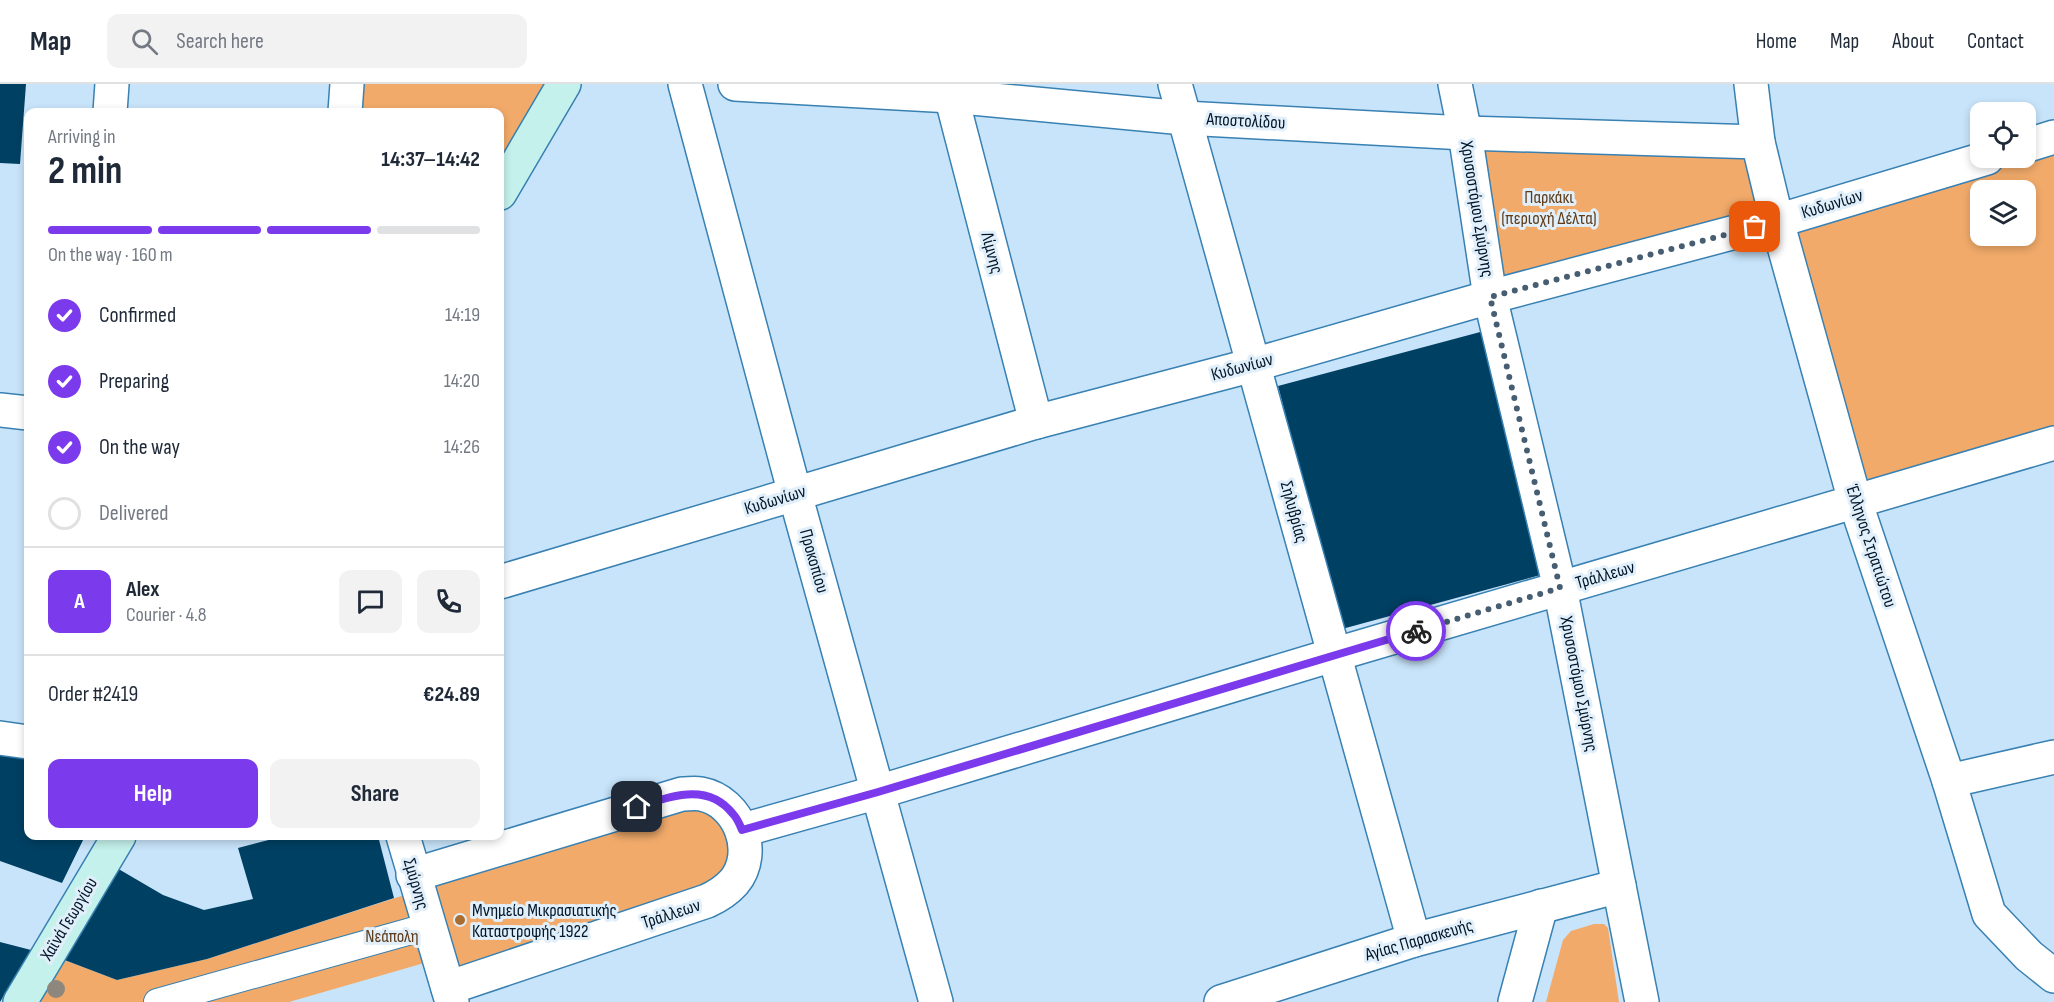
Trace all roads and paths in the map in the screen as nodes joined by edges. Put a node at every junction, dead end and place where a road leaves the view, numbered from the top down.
1 (112, 84) edge
2 (347, 84) edge
3 (564, 84) edge
4 (684, 84) edge
5 (735, 84) edge
6 (1175, 84) edge
7 (1455, 84) edge
8 (1751, 84) edge
9 (950, 90) edge
10 (110, 108) edge
11 (345, 108) edge
12 (1184, 118) junction
13 (1465, 133) junction
14 (2054, 137) edge
15 (1758, 142) junction
16 (2036, 143) edge
17 (1970, 163) edge
18 (504, 186) edge
19 (1777, 221) junction
20 (1490, 297) junction
21 (1253, 365) junction
22 (0, 410) edge
23 (24, 413) edge
24 (1036, 422) junction
25 (2054, 442) edge
26 (795, 494) junction
27 (1855, 501) junction
28 (504, 581) edge
29 (1560, 588) junction
30 (1333, 655) junction
31 (0, 738) edge
32 (24, 741) edge
33 (2054, 757) edge
34 (1949, 781) junction
35 (878, 792) junction
36 (742, 830) junction
37 (117, 840) edge
38 (404, 840) edge
39 (413, 875) junction
40 (1620, 886) junction
41 (1541, 906) junction
42 (429, 926) junction
43 (1414, 940) junction
44 (2054, 976) edge
45 (450, 995) edge
46 (1232, 1000) edge
47 (20, 1002) edge
48 (157, 1002) edge
49 (936, 1002) edge
50 (1515, 1002) edge
51 (1642, 1002) edge

1 - 10 street
2 - 11 street
3 - 18 main road
4 - 26 street, Προκοπίου
5 - 9 street, Αποστολίδου
6 - 12 street, Σηλυβρίας
7 - 13 street, Χρυσοστόμου Σμύρνης
8 - 15 street, Έλληνος Στρατιώτου
9 - 12 street, Αποστολίδου
9 - 24 street, Λίμνης
12 - 13 street, Αποστολίδου
12 - 21 street, Σηλυβρίας
13 - 15 street, Αποστολίδου
13 - 20 street, Χρυσοστόμου Σμύρνης
14 - 16 street
15 - 19 street, Έλληνος Στρατιώτου
17 - 19 street, Κυδωνίων
19 - 20 street, Κυδωνίων
19 - 27 street, Έλληνος Στρατιώτου
20 - 21 street, Κυδωνίων
20 - 29 street, Χρυσοστόμου Σμύρνης
21 - 24 street, Κυδωνίων
21 - 30 street, Σηλυβρίας
22 - 23 street
24 - 26 street, Κυδωνίων
25 - 27 street, Τράλλεων
26 - 28 street, Κυδωνίων
26 - 35 street, Προκοπίου
27 - 29 street, Τράλλεων
27 - 34 street, Έλληνος Στρατιώτου
29 - 30 street, Τράλλεων
29 - 40 street, Χρυσοστόμου Σμύρνης
30 - 35 street, Τράλλεων
30 - 43 street, Σηλυβρίας
31 - 32 street
33 - 34 street
34 - 44 street, Έλληνος Στρατιώτου
35 - 36 street, Τράλλεων
35 - 49 street, Προκοπίου
36 - 39 street
36 - 45 street, Τράλλεων
37 - 47 main road, Χαϊνά Γεωργίου
38 - 39 street, Σμύρνης
39 - 42 street, Σμύρνης
40 - 41 street, Αγίας Παρασκευής
40 - 51 street, Χρυσοστόμου Σμύρνης
41 - 43 street, Αγίας Παρασκευής
41 - 50 street
42 - 45 street, Σμύρνης
42 - 48 street
43 - 46 street, Αγίας Παρασκευής

